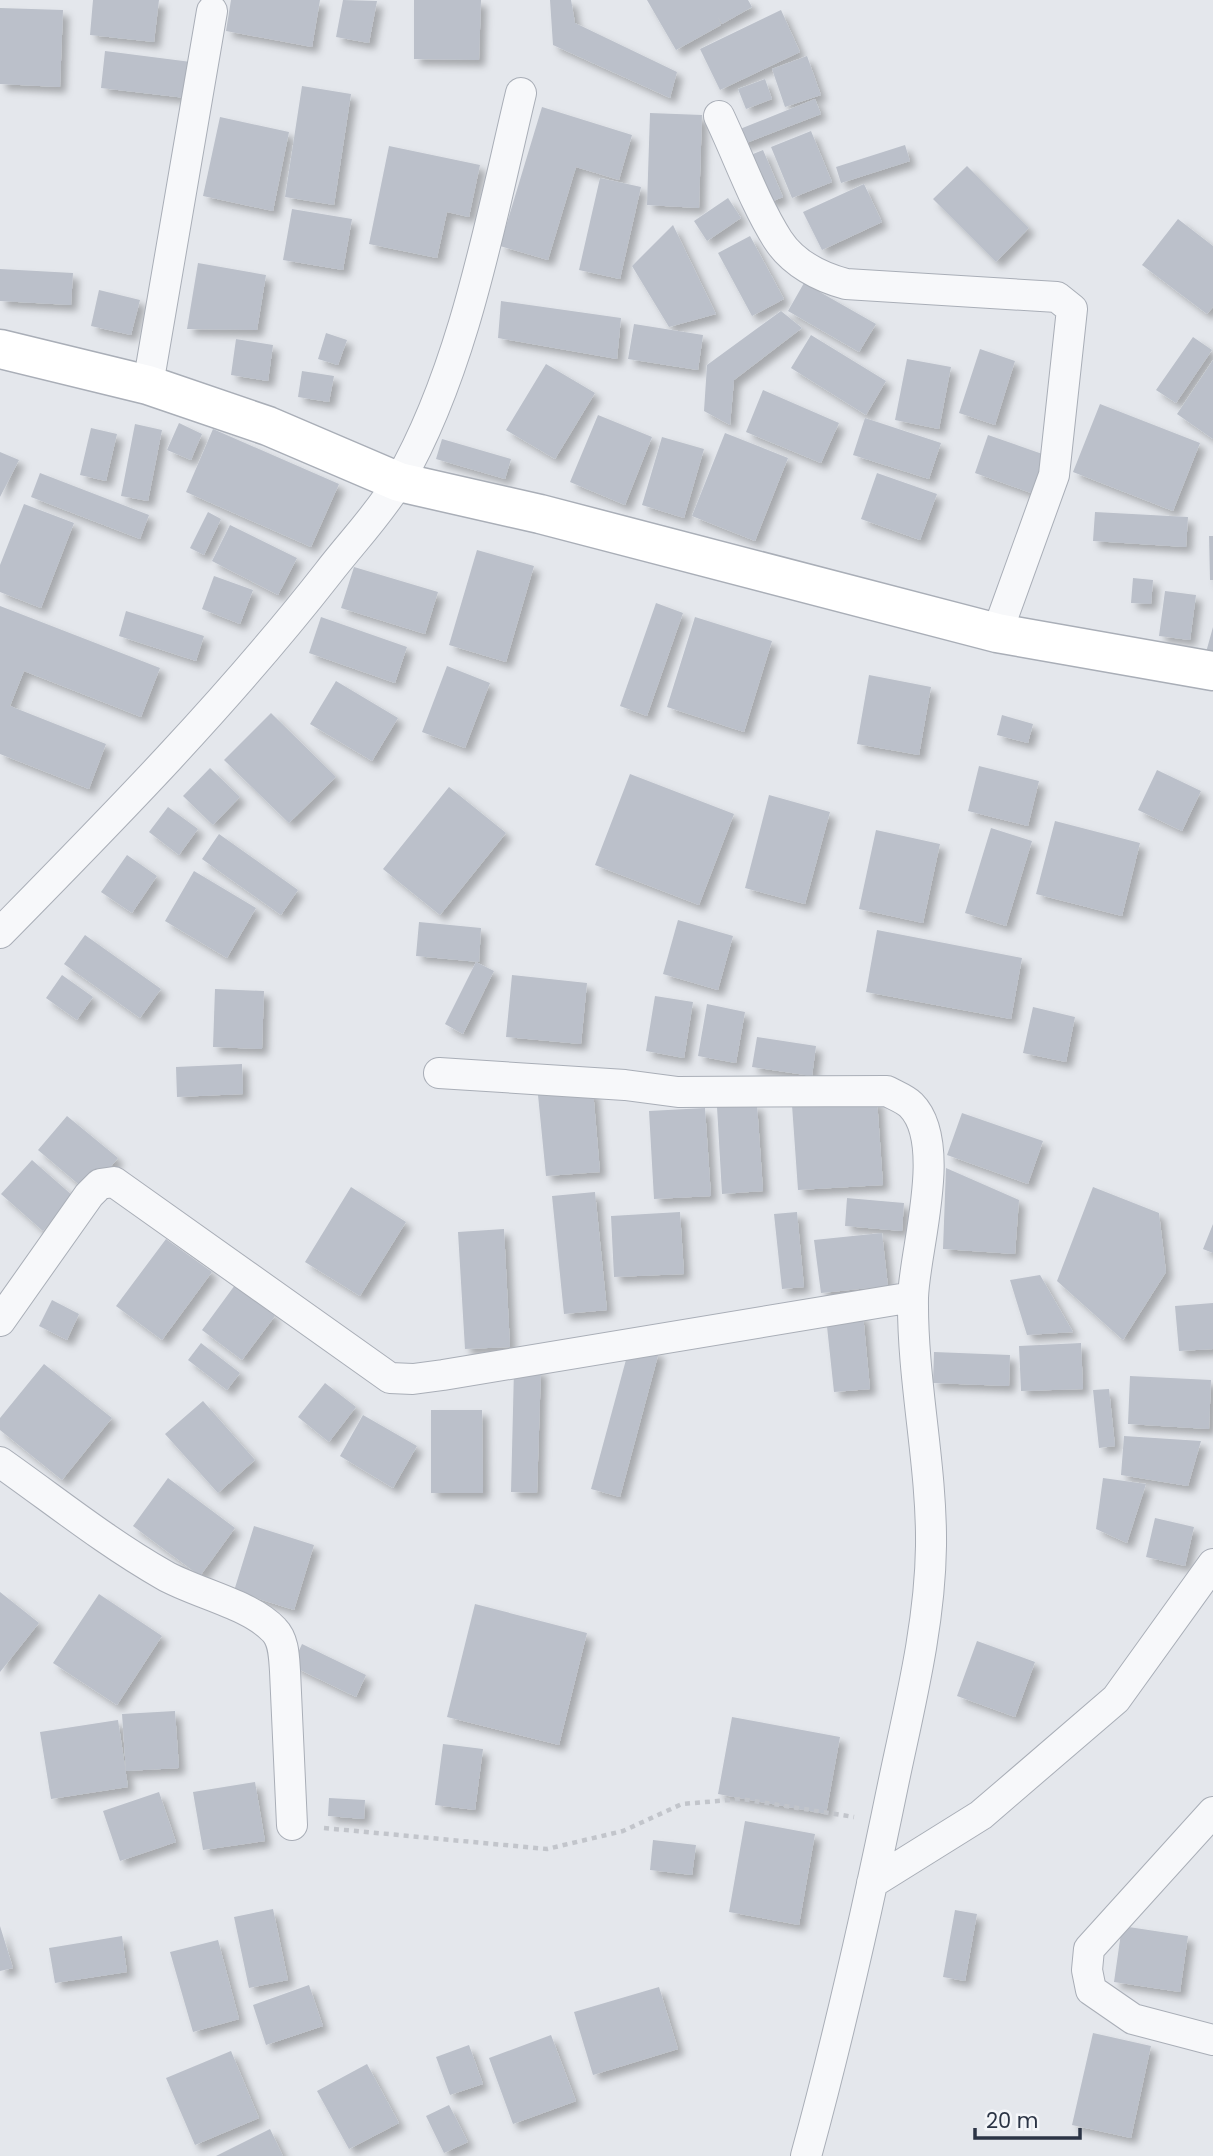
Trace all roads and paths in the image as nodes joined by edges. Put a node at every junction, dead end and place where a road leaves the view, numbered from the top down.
1 (212, 11) dead end
2 (521, 93) dead end
3 (719, 116) dead end
4 (0, 349) edge
5 (148, 385) junction
6 (399, 482) junction
7 (997, 633) junction
8 (1213, 671) edge
9 (0, 933) edge
10 (439, 1073) dead end
11 (913, 1297) junction
12 (0, 1321) edge
13 (0, 1462) edge
14 (1213, 1564) edge
15 (1213, 1812) edge
16 (886, 1822) junction
17 (292, 1825) joint
18 (872, 1883) junction
19 (1213, 2040) edge
20 (806, 2156) edge

1 - 5 street
2 - 6 street
3 - 7 street
4 - 5 street
5 - 6 street
6 - 7 street
6 - 9 street
7 - 8 street
10 - 11 street
11 - 12 street
11 - 16 street
13 - 17 street
14 - 18 street
15 - 19 street
16 - 17 path
16 - 18 street
18 - 20 street

